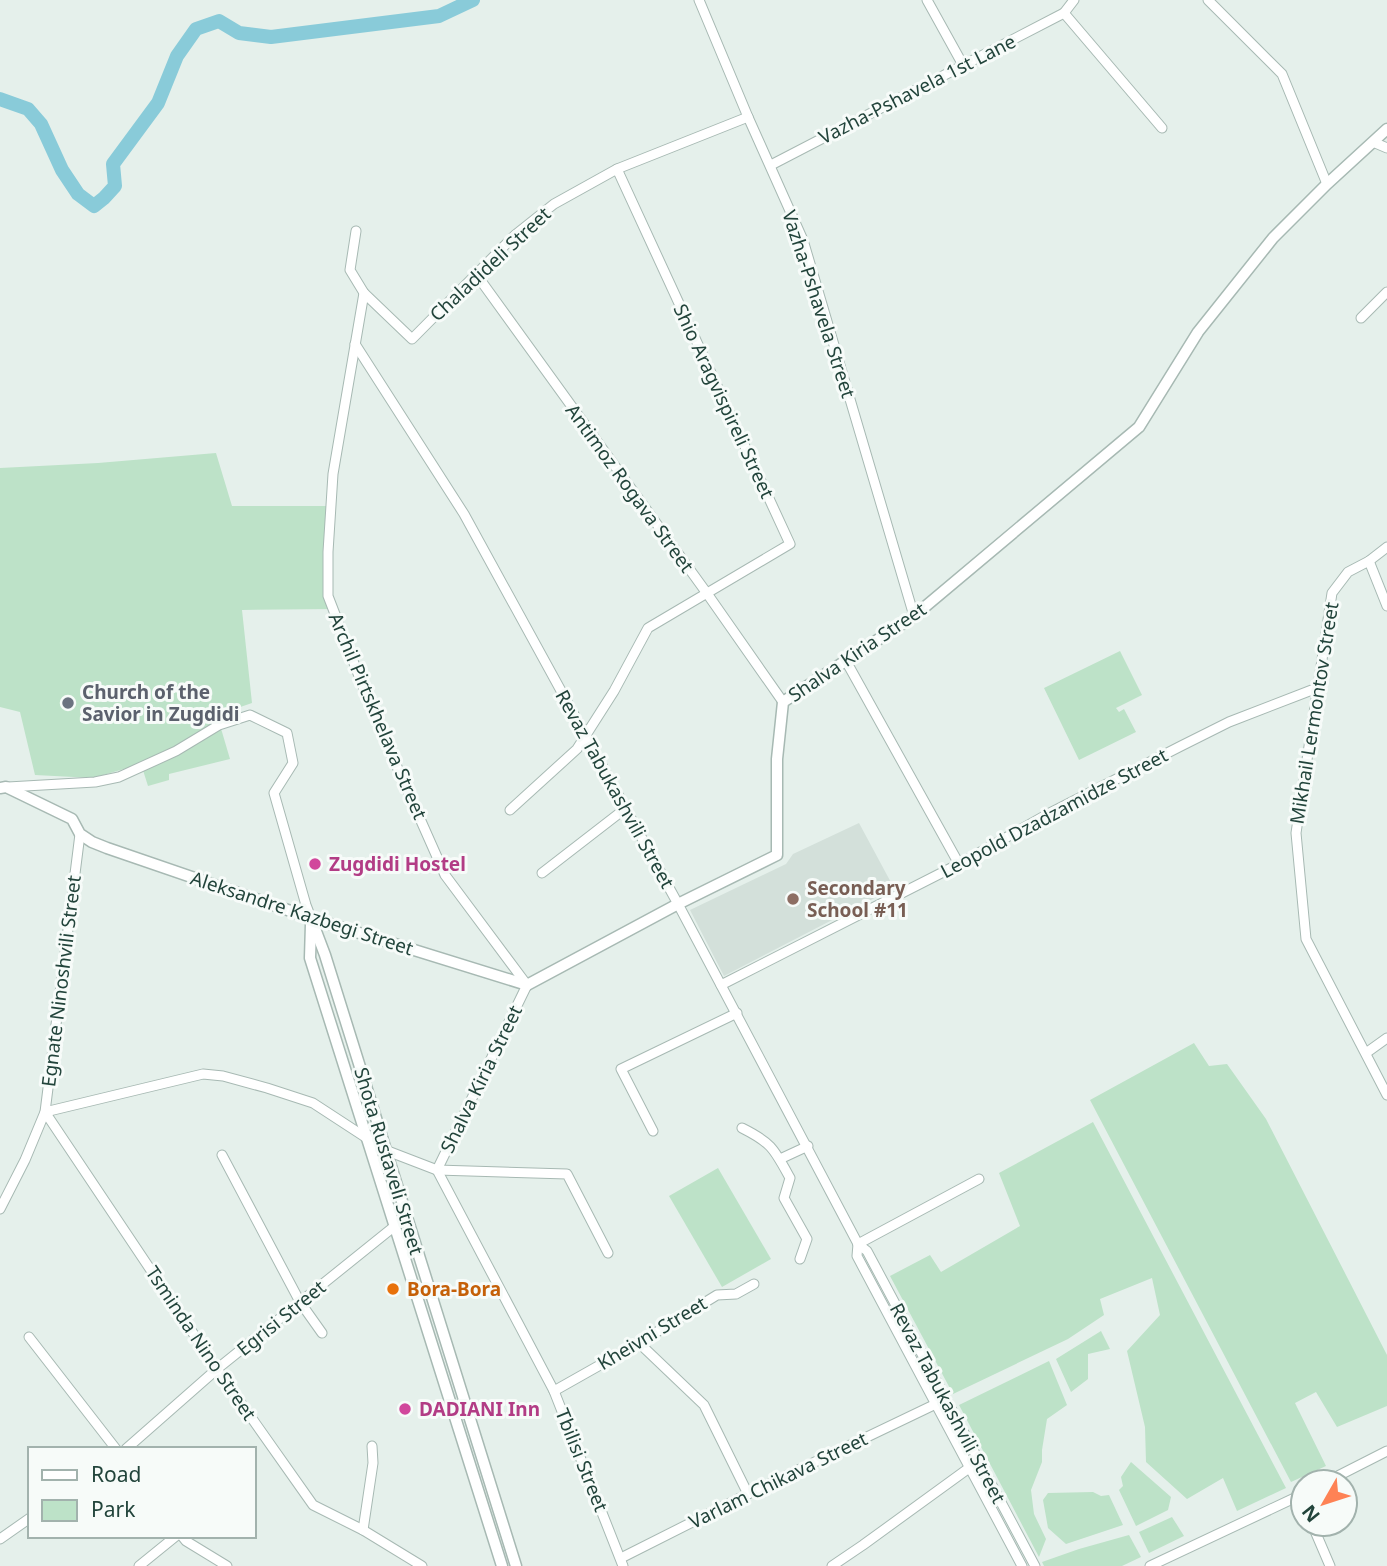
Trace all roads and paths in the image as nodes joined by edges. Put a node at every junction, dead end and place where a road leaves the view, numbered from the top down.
1 (699, 0) edge
2 (927, 0) edge
3 (1074, 0) edge
4 (1208, 0) edge
5 (1064, 13) junction
6 (963, 65) junction
7 (748, 117) junction
8 (1162, 128) dead end
9 (1387, 129) edge
10 (1373, 142) junction
11 (1387, 148) edge
12 (771, 165) junction
13 (617, 169) junction
14 (1327, 184) junction
15 (356, 231) dead end
16 (476, 274) junction
17 (1387, 292) edge
18 (363, 293) junction
19 (1361, 318) dead end
20 (355, 344) junction
21 (1387, 547) edge
22 (1369, 561) junction
23 (706, 592) junction
24 (1387, 606) edge
25 (914, 616) junction
26 (846, 661) junction
27 (1317, 688) junction
28 (783, 702) junction
29 (586, 737) junction
30 (3, 788) edge
31 (626, 808) junction
32 (510, 810) dead end
33 (80, 834) junction
34 (959, 864) junction
35 (542, 873) dead end
36 (678, 904) junction
37 (311, 918) junction
38 (527, 985) junction
39 (721, 985) junction
40 (737, 1013) junction
41 (1387, 1038) edge
42 (1366, 1052) junction
43 (1387, 1096) edge
44 (45, 1112) junction
45 (742, 1128) dead end
46 (653, 1131) dead end
47 (368, 1138) junction
48 (808, 1146) junction
49 (385, 1150) junction
50 (222, 1155) dead end
51 (780, 1159) junction
52 (437, 1170) junction
53 (979, 1179) dead end
54 (0, 1209) edge
55 (406, 1217) junction
56 (394, 1226) junction
57 (858, 1244) junction
58 (608, 1254) dead end
59 (800, 1259) dead end
60 (754, 1284) dead end
61 (300, 1302) junction
62 (322, 1334) dead end
63 (29, 1337) dead end
64 (639, 1343) junction
65 (217, 1369) junction
66 (554, 1391) junction
67 (946, 1399) junction
68 (935, 1404) junction
69 (372, 1446) dead end
70 (114, 1447) edge
71 (128, 1447) edge
72 (1387, 1451) edge
73 (969, 1468) junction
74 (1354, 1468) edge
75 (748, 1494) junction
76 (1289, 1504) edge
77 (28, 1519) edge
78 (363, 1530) junction
79 (174, 1538) edge
80 (184, 1538) edge
81 (1318, 1538) edge
82 (0, 1539) edge
83 (622, 1562) edge
84 (139, 1566) edge
85 (227, 1566) edge
86 (422, 1566) edge
87 (502, 1566) edge
88 (516, 1566) edge
89 (832, 1566) edge
90 (1022, 1566) edge
91 (1035, 1566) edge
92 (1150, 1566) edge
93 (1331, 1566) edge

1 - 7 street, Vazha-Pshavela Street
2 - 6 street
3 - 5 street, Vazha-Pshavela 1st Lane
4 - 14 street
5 - 6 street, Vazha-Pshavela 1st Lane
5 - 8 street
6 - 12 street, Vazha-Pshavela 1st Lane
7 - 12 street, Vazha-Pshavela Street
7 - 13 street, Chaladideli Street
9 - 10 street, Shalva Kiria Street
10 - 11 street
10 - 14 street, Shalva Kiria Street
12 - 25 street, Vazha-Pshavela Street
13 - 16 street, Chaladideli Street
13 - 23 street, Shio Aragvispireli Street
14 - 25 street, Shalva Kiria Street
15 - 18 street
16 - 18 street, Chaladideli Street
16 - 23 street, Antimoz Rogava Street
17 - 19 street
18 - 20 street, Archil Pirtskhelava Street
20 - 29 street, Revaz Tabukashvili Street
20 - 38 street, Archil Pirtskhelava Street
21 - 22 street, Mikhail Lermontov Street
22 - 24 street
22 - 27 street, Mikhail Lermontov Street
23 - 28 street, Antimoz Rogava Street
23 - 29 street
25 - 26 street, Shalva Kiria Street
26 - 28 street, Shalva Kiria Street
26 - 34 street
27 - 34 street, Leopold Dzadzamidze Street
27 - 42 street, Mikhail Lermontov Street
28 - 36 street, Shalva Kiria Street
29 - 31 street, Revaz Tabukashvili Street
29 - 32 street
30 - 33 street
30 - 37 street, Shota Rustaveli Street
31 - 35 street
31 - 36 street, Revaz Tabukashvili Street
33 - 37 street, Aleksandre Kazbegi Street
33 - 44 street, Egnate Ninoshvili Street
34 - 39 street, Leopold Dzadzamidze Street
36 - 38 street, Shalva Kiria Street
36 - 39 street, Revaz Tabukashvili Street
37 - 38 street, Aleksandre Kazbegi Street
37 - 47 street, Shota Rustaveli Street
37 - 49 street, Shota Rustaveli Street
38 - 52 street, Shalva Kiria Street
39 - 40 street, Revaz Tabukashvili Street
40 - 46 street
40 - 48 street, Revaz Tabukashvili Street
41 - 42 street
42 - 43 street, Mikhail Lermontov Street
44 - 47 street
44 - 54 street, Egnate Ninoshvili Street
44 - 65 street, Tsminda Nino Street
45 - 51 street
47 - 49 street
47 - 56 street, Shota Rustaveli Street
48 - 51 street
48 - 57 street, Revaz Tabukashvili Street
49 - 52 street
49 - 55 street, Shota Rustaveli Street
50 - 61 street
51 - 59 street
52 - 58 street
52 - 66 street, Tbilisi Street
53 - 57 street
55 - 56 street, Egrisi Street
55 - 88 street, Shota Rustaveli Street
56 - 61 street, Egrisi Street
56 - 87 street, Shota Rustaveli Street
57 - 67 street, Revaz Tabukashvili Street
57 - 68 street, Revaz Tabukashvili Street
60 - 64 street, Kheivni Street
61 - 62 street
61 - 65 street, Egrisi Street
63 - 70 street
64 - 66 street, Kheivni Street
64 - 75 street
65 - 71 street, Egrisi Street
65 - 78 street, Tsminda Nino Street
66 - 83 street, Tbilisi Street
67 - 68 street, Varlam Chikava Street
67 - 91 street, Revaz Tabukashvili Street
68 - 73 street, Revaz Tabukashvili Street
68 - 75 street, Varlam Chikava Street
69 - 78 street
72 - 74 street
73 - 89 street
73 - 90 street, Revaz Tabukashvili Street
75 - 83 street, Varlam Chikava Street
76 - 92 street
77 - 82 street
78 - 86 street, Tsminda Nino Street
79 - 84 street
80 - 85 street
81 - 93 street

